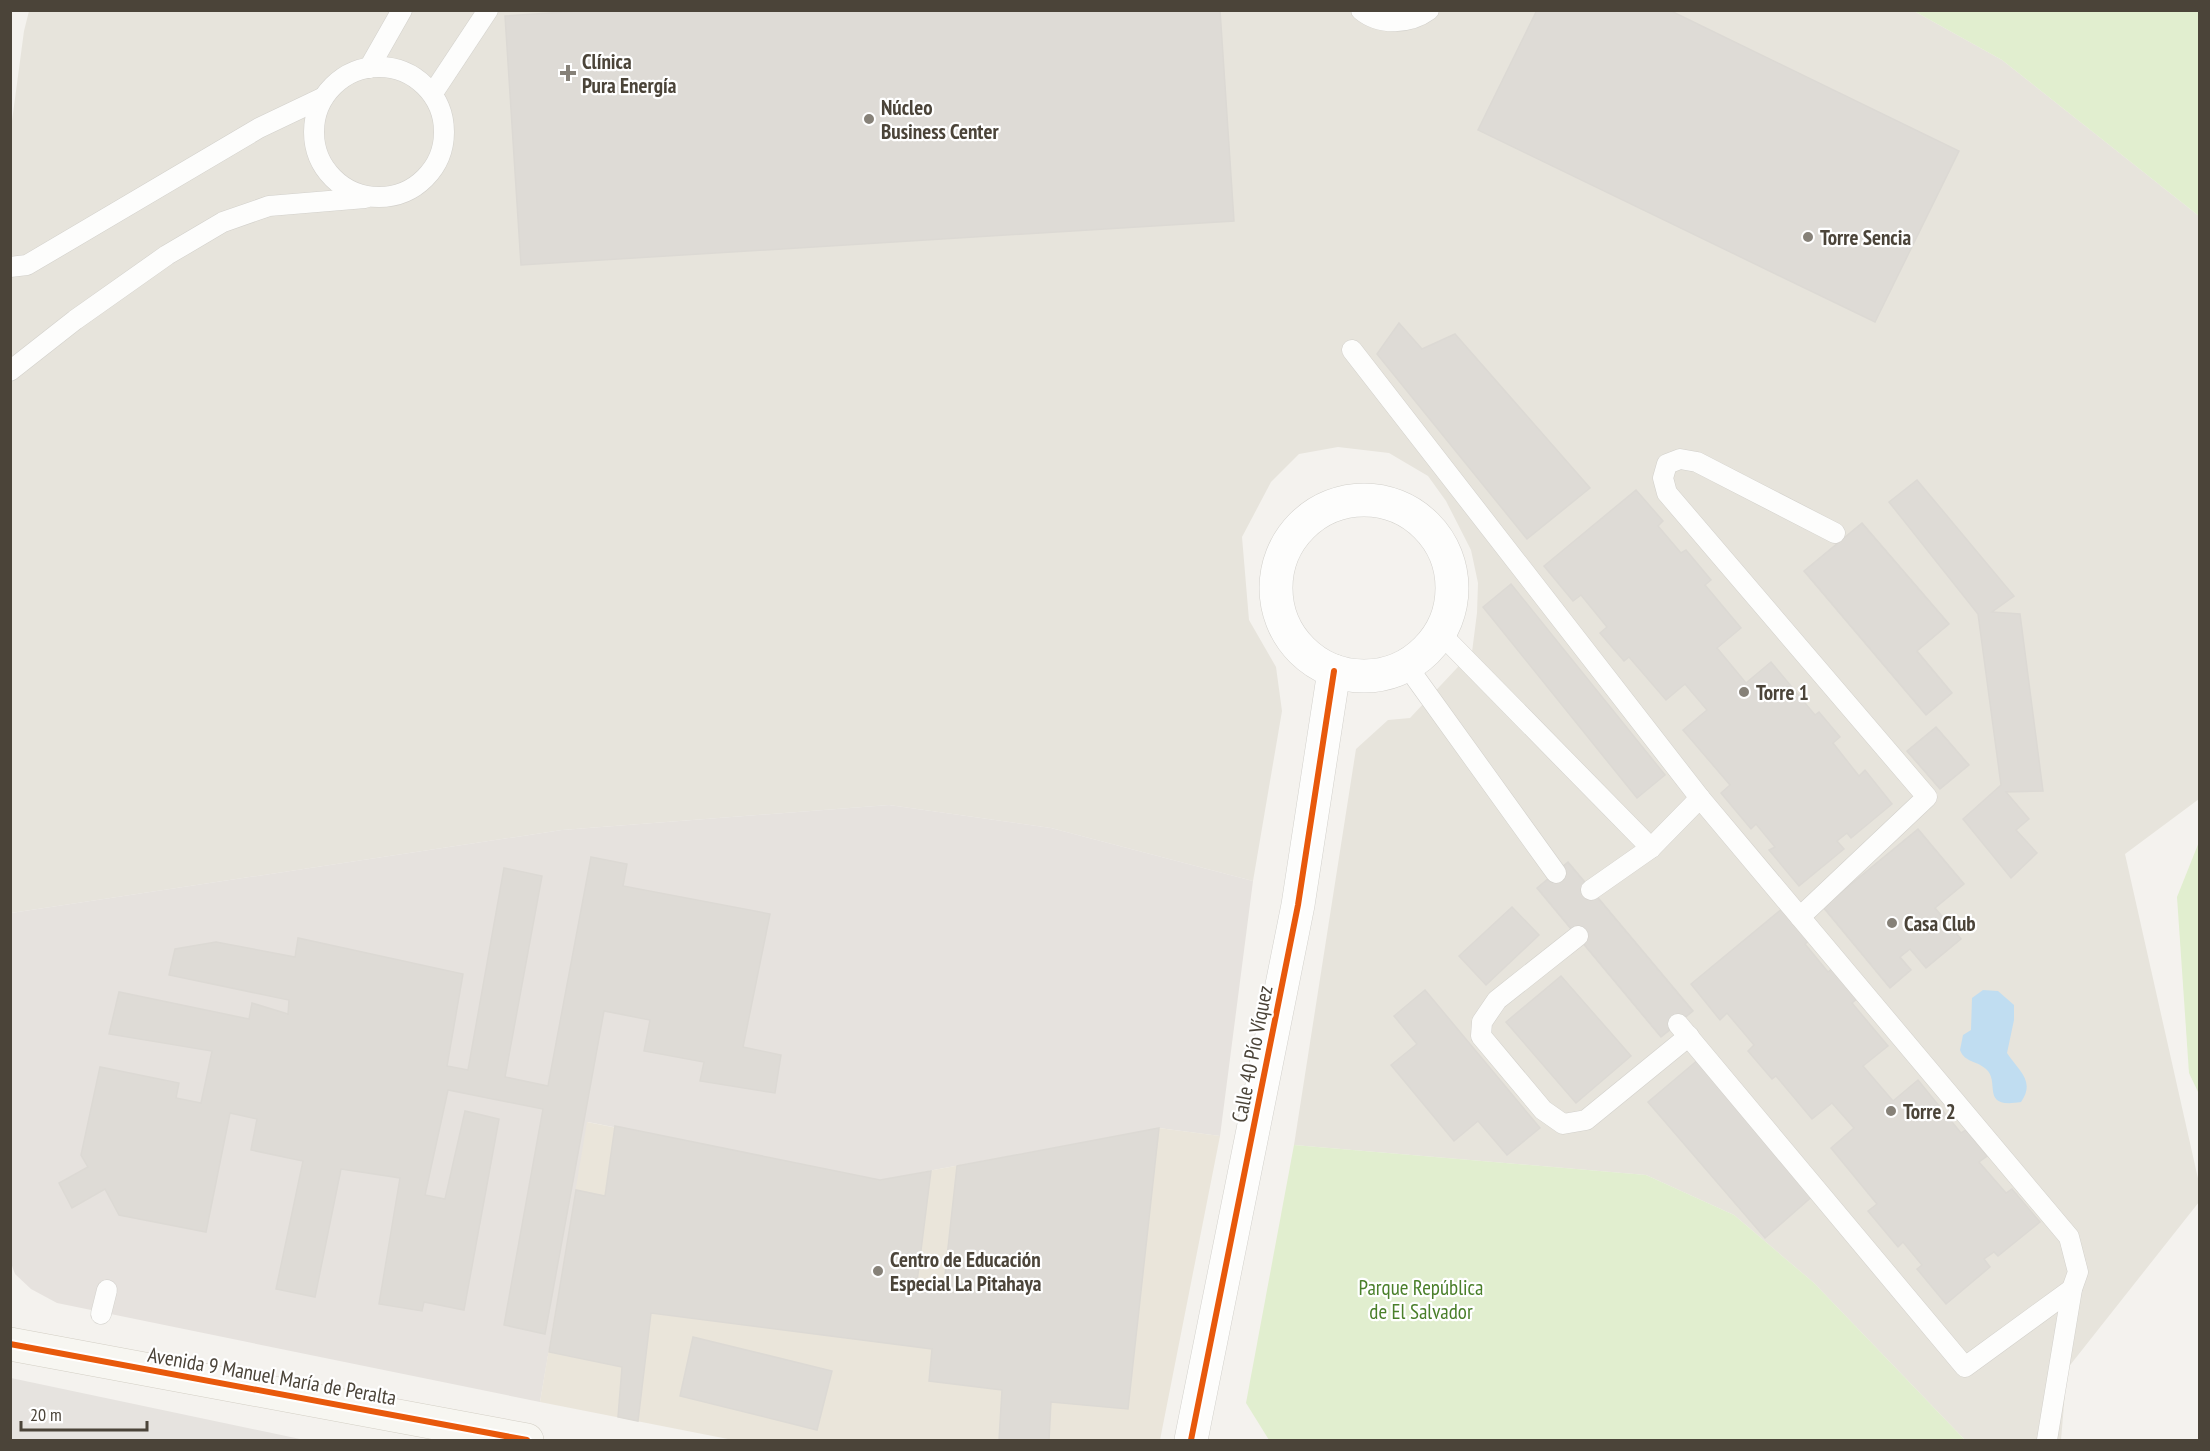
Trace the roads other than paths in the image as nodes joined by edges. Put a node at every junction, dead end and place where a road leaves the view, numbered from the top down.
1 (402, 10) edge
2 (488, 10) edge
3 (1361, 10) edge
4 (1429, 10) edge
5 (369, 68) junction
6 (433, 93) junction
7 (322, 98) junction
8 (371, 198) junction
9 (10, 267) edge
10 (1352, 350) dead end
11 (10, 371) edge
12 (1835, 533) dead end
13 (1440, 633) junction
14 (1407, 666) junction
15 (1334, 671) junction
16 (1700, 798) junction
17 (1652, 848) junction
18 (1556, 873) dead end
19 (1591, 890) dead end
20 (1800, 917) junction
21 (1578, 936) dead end
22 (2072, 1289) junction
23 (107, 1290) dead end
24 (101, 1314) dead end
25 (10, 1344) edge
26 (527, 1440) edge
27 (1191, 1440) edge
28 (2047, 1440) edge

1 - 5 lane
2 - 6 lane
3 - 4 lane
5 - 6 lane
5 - 7 lane
6 - 8 lane
7 - 8 lane
7 - 9 lane
8 - 11 lane
10 - 16 lane
12 - 20 lane
13 - 14 street
13 - 15 street
13 - 17 lane
14 - 15 street
14 - 18 lane
15 - 27 street, Calle 40 Pío Víquez
16 - 17 lane
16 - 20 lane
17 - 19 lane
20 - 22 lane
21 - 22 lane
22 - 28 lane
23 - 24 lane
25 - 26 street, Avenida 9 Manuel María de Peralta

